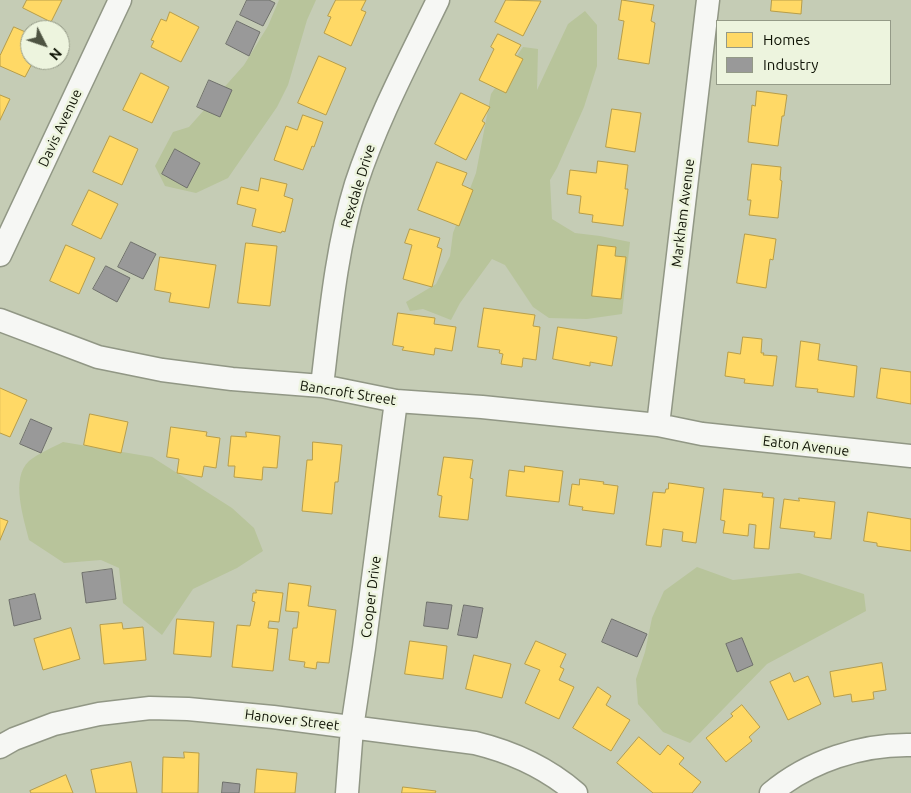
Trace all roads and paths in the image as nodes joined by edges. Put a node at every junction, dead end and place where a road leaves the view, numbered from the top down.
1 (120, 0) edge
2 (438, 0) edge
3 (708, 0) edge
4 (0, 255) edge
5 (0, 320) edge
6 (322, 386) junction
7 (396, 401) junction
8 (658, 426) junction
9 (702, 434) joint
10 (911, 456) edge
11 (352, 728) junction
12 (911, 745) edge
13 (0, 746) edge
14 (347, 793) edge
15 (576, 793) edge
16 (771, 793) edge

1 - 4 street, Davis Avenue
2 - 6 street, Rexdale Drive
3 - 8 street, Markham Avenue
5 - 6 street, Bancroft Street
6 - 7 street, Bancroft Street
7 - 8 street, Bancroft Street
7 - 11 street, Cooper Drive
8 - 9 street, Bancroft Street
9 - 10 street, Eaton Avenue
11 - 13 street, Hanover Street
11 - 14 street, Cooper Drive
11 - 15 street, Hanover Street
12 - 16 street

